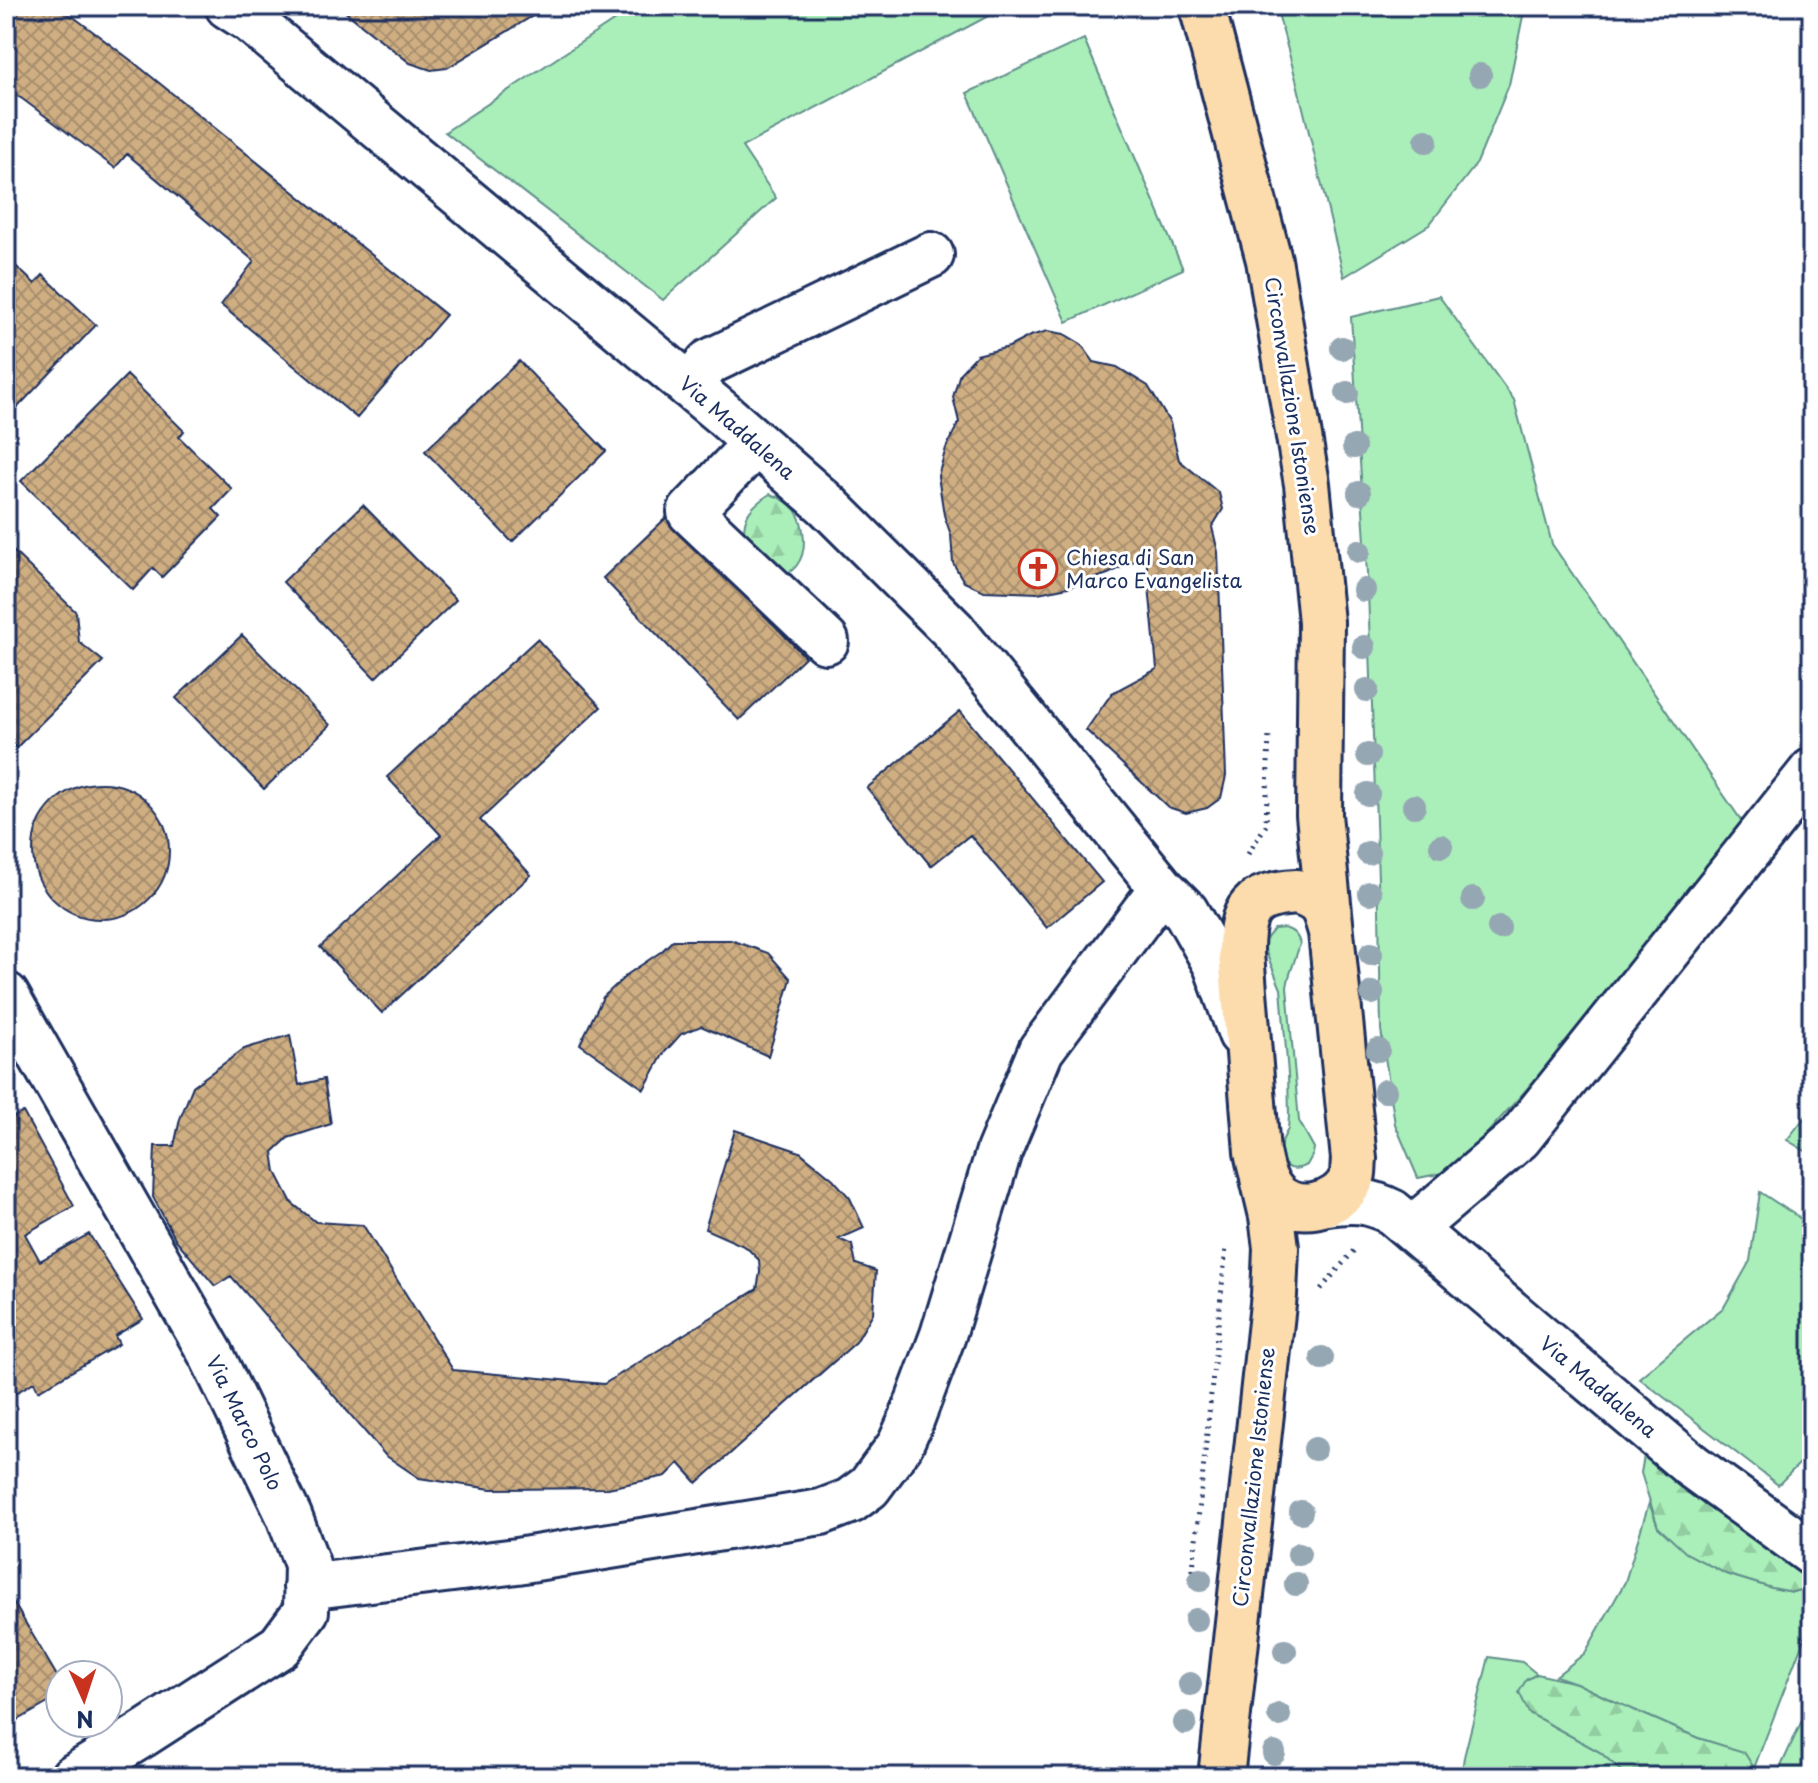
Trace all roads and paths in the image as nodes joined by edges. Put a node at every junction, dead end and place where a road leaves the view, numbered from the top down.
1 (228, 6) edge
2 (1202, 6) edge
3 (931, 255) dead end
4 (689, 386) junction
5 (756, 443) junction
6 (826, 641) dead end
7 (1812, 771) edge
8 (1319, 815) junction
9 (1174, 900) junction
10 (1262, 901) junction
11 (1331, 932) junction
12 (6, 995) edge
13 (1249, 1060) junction
14 (1353, 1135) junction
15 (1263, 1178) junction
16 (1322, 1204) junction
17 (1402, 1220) junction
18 (1274, 1295) junction
19 (1812, 1553) edge
20 (306, 1587) junction
21 (73, 1777) edge
22 (1221, 1777) edge

1 - 4 street, Via Maddalena
2 - 8 main road, Circonvallazione Istoniense
3 - 4 street
4 - 5 street, Via Maddalena
5 - 6 street
5 - 9 street, Via Maddalena
7 - 17 street
8 - 10 main road
8 - 11 main road
9 - 10 street
9 - 13 street, Via Maddalena
9 - 20 street
10 - 11 main road
10 - 13 main road, Circonvallazione Istoniense
11 - 14 main road
12 - 20 street, Via Marco Polo
13 - 15 main road, Circonvallazione Istoniense
14 - 16 main road
14 - 17 street, Via Maddalena
15 - 16 main road
15 - 18 main road, Circonvallazione Istoniense
16 - 17 street, Via Maddalena
16 - 18 main road
17 - 19 street, Via Maddalena
18 - 22 main road, Circonvallazione Istoniense
20 - 21 street, Via Marco Polo

